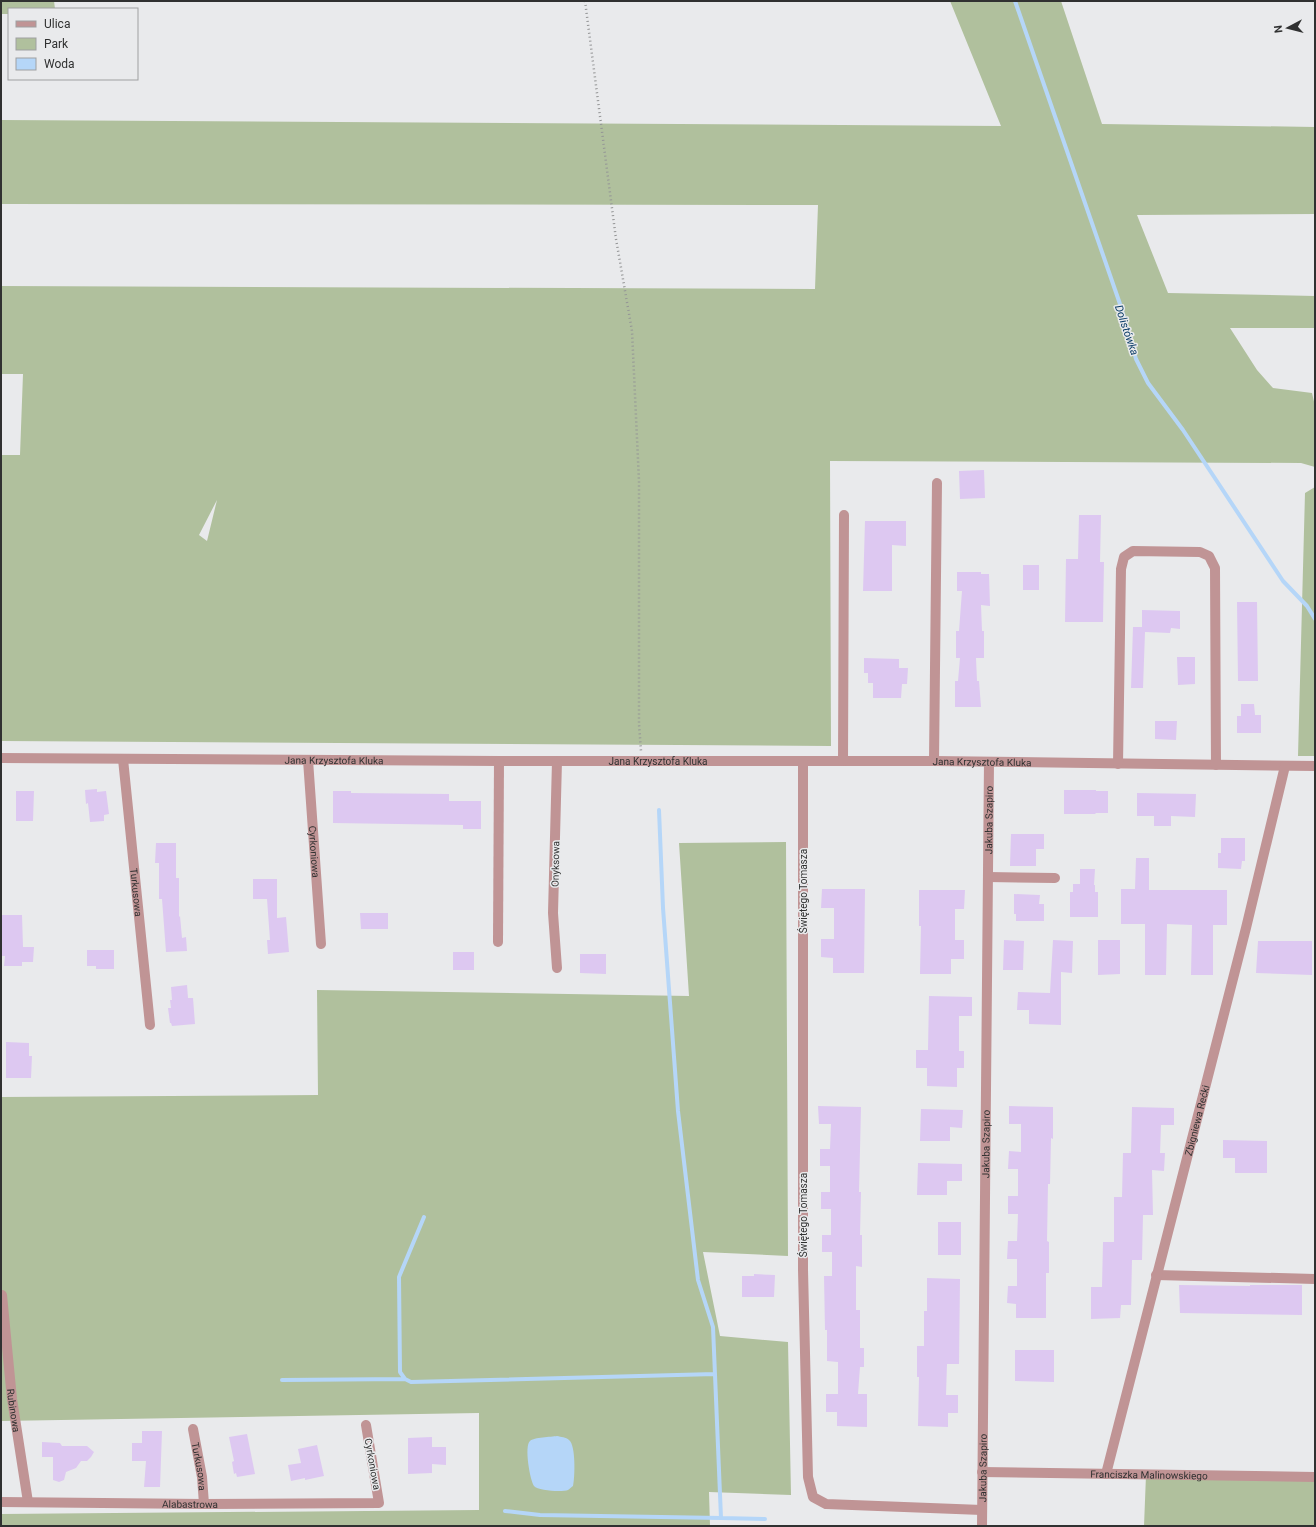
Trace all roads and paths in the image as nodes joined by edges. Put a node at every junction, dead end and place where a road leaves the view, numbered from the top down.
1 (585, 1) edge
2 (937, 483) dead end
3 (844, 515) dead end
4 (1, 758) edge
5 (123, 759) junction
6 (308, 760) junction
7 (499, 761) junction
8 (557, 761) junction
9 (642, 761) junction
10 (803, 761) junction
11 (843, 761) junction
12 (934, 761) junction
13 (989, 762) junction
14 (1118, 764) junction
15 (1216, 765) junction
16 (1285, 766) junction
17 (1315, 766) edge
18 (988, 877) junction
19 (1055, 878) dead end
20 (498, 942) dead end
21 (321, 944) dead end
22 (557, 968) dead end
23 (150, 1024) dead end
24 (1156, 1275) junction
25 (1315, 1279) edge
26 (2, 1295) dead end
27 (366, 1425) dead end
28 (193, 1430) dead end
29 (982, 1472) junction
30 (1106, 1474) junction
31 (1315, 1477) edge
32 (1, 1502) edge
33 (28, 1502) junction
34 (379, 1503) joint
35 (204, 1504) junction
36 (982, 1510) junction
37 (982, 1526) edge

1 - 9 path
2 - 12 street
3 - 11 street
4 - 5 street, Jana Krzysztofa Kluka
5 - 6 street, Jana Krzysztofa Kluka
5 - 23 street, Turkusowa
6 - 7 street, Jana Krzysztofa Kluka
6 - 21 street, Cyrkoniowa
7 - 8 street, Jana Krzysztofa Kluka
7 - 20 street
8 - 9 street, Jana Krzysztofa Kluka
8 - 22 street, Onyksowa
9 - 10 street, Jana Krzysztofa Kluka
10 - 11 street, Jana Krzysztofa Kluka
10 - 36 street, Świętego Tomasza
11 - 12 street, Jana Krzysztofa Kluka
12 - 13 street, Jana Krzysztofa Kluka
13 - 14 street, Jana Krzysztofa Kluka
13 - 18 street, Jakuba Szapiro
14 - 15 street, Jana Krzysztofa Kluka
14 - 15 street
15 - 16 street, Jana Krzysztofa Kluka
16 - 17 street, Jana Krzysztofa Kluka
16 - 24 street, Zbigniewa Rećki
18 - 19 street
18 - 29 street, Jakuba Szapiro
24 - 25 street
24 - 30 street, Zbigniewa Rećki
26 - 33 street, Rubinowa
27 - 34 street, Cyrkoniowa
28 - 35 street, Turkusowa
29 - 30 street, Franciszka Malinowskiego
29 - 36 street, Jakuba Szapiro
30 - 31 street, Franciszka Malinowskiego
32 - 33 street, Alabastrowa
33 - 35 street, Alabastrowa
34 - 35 street, Alabastrowa
36 - 37 street, Jakuba Szapiro

